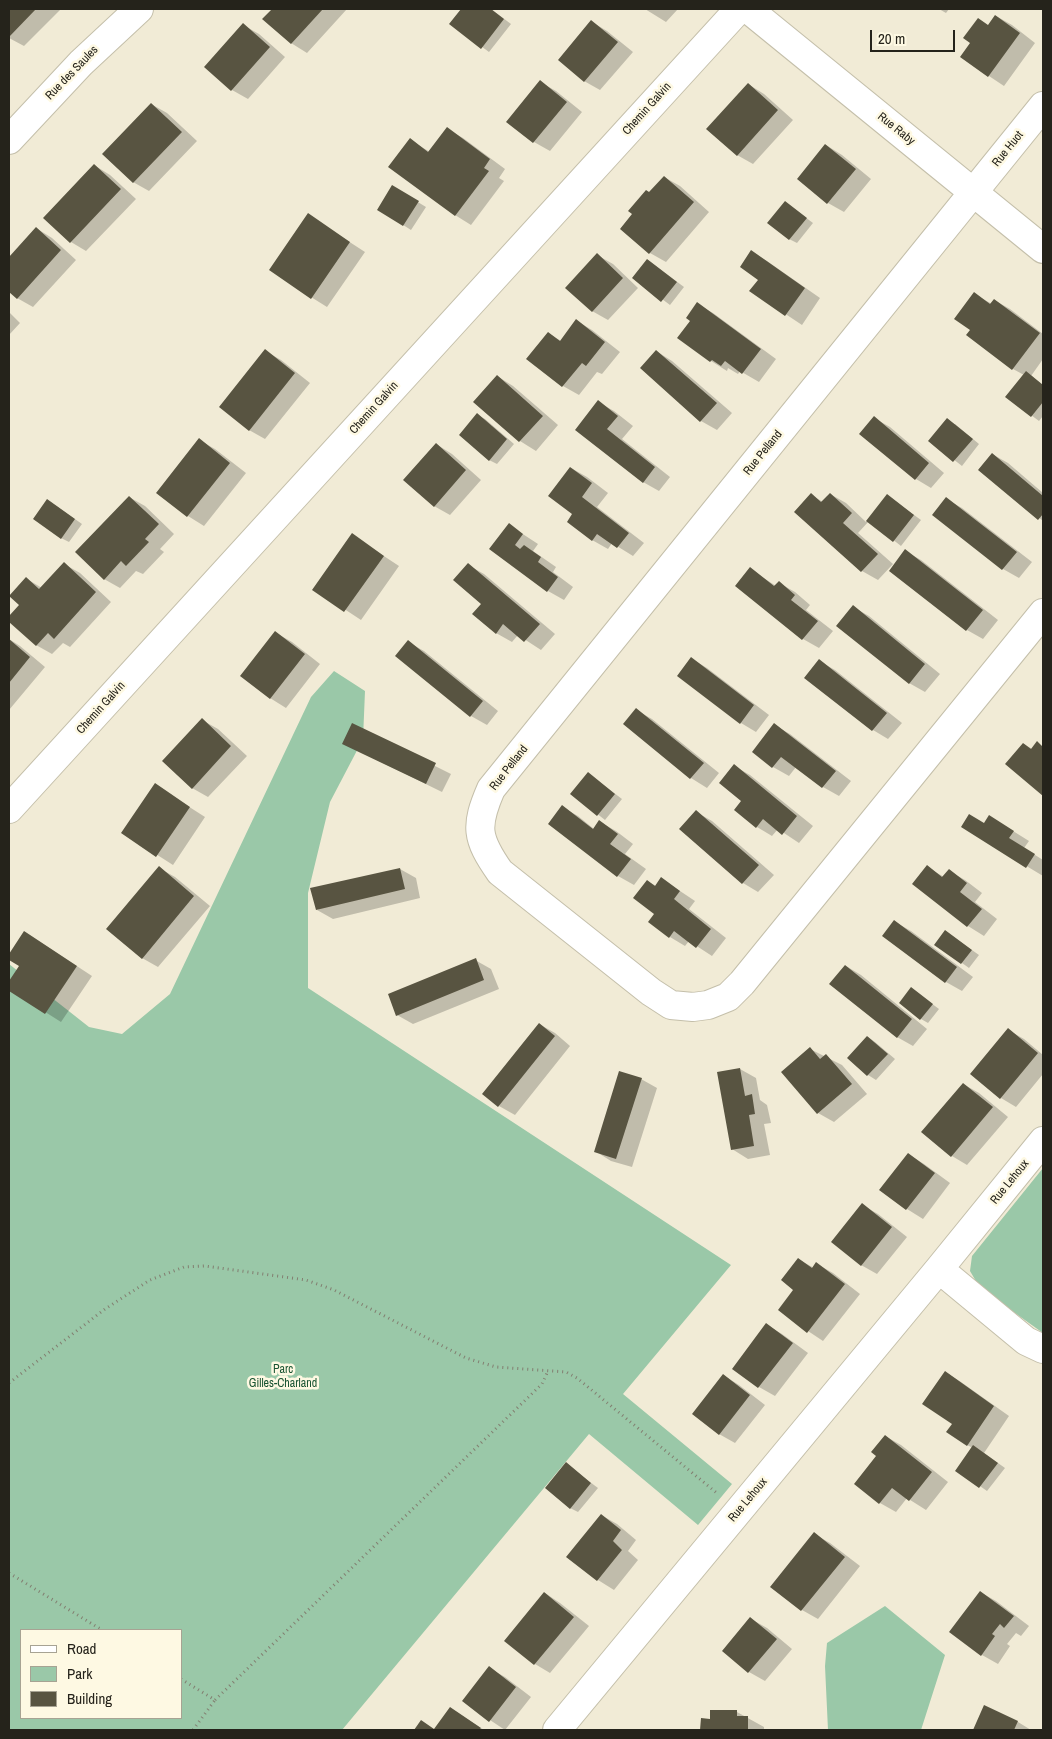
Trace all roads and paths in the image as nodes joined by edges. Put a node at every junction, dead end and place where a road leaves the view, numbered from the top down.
1 (139, 9) edge
2 (740, 9) edge
3 (748, 9) edge
4 (1043, 106) edge
5 (9, 140) edge
6 (973, 192) junction
7 (1043, 249) edge
8 (1043, 613) edge
9 (9, 809) edge
10 (1043, 1140) edge
11 (939, 1270) junction
12 (1043, 1349) edge
13 (548, 1371) junction
14 (9, 1383) edge
15 (739, 1511) junction
16 (9, 1573) edge
17 (100, 1629) edge
18 (182, 1680) edge
19 (215, 1700) junction
20 (193, 1730) edge
21 (557, 1730) edge

1 - 5 street, Rue des Saules
2 - 9 street, Chemin Galvin
3 - 6 street, Rue Raby
4 - 6 street, Rue Huot
6 - 7 street, Rue Raby
6 - 8 street, Rue Pelland
10 - 11 street, Rue Lehoux
11 - 12 street
11 - 15 street, Rue Lehoux
13 - 14 path
13 - 15 path
13 - 19 path
15 - 21 street, Rue Lehoux
16 - 17 path
18 - 19 path
19 - 20 path

